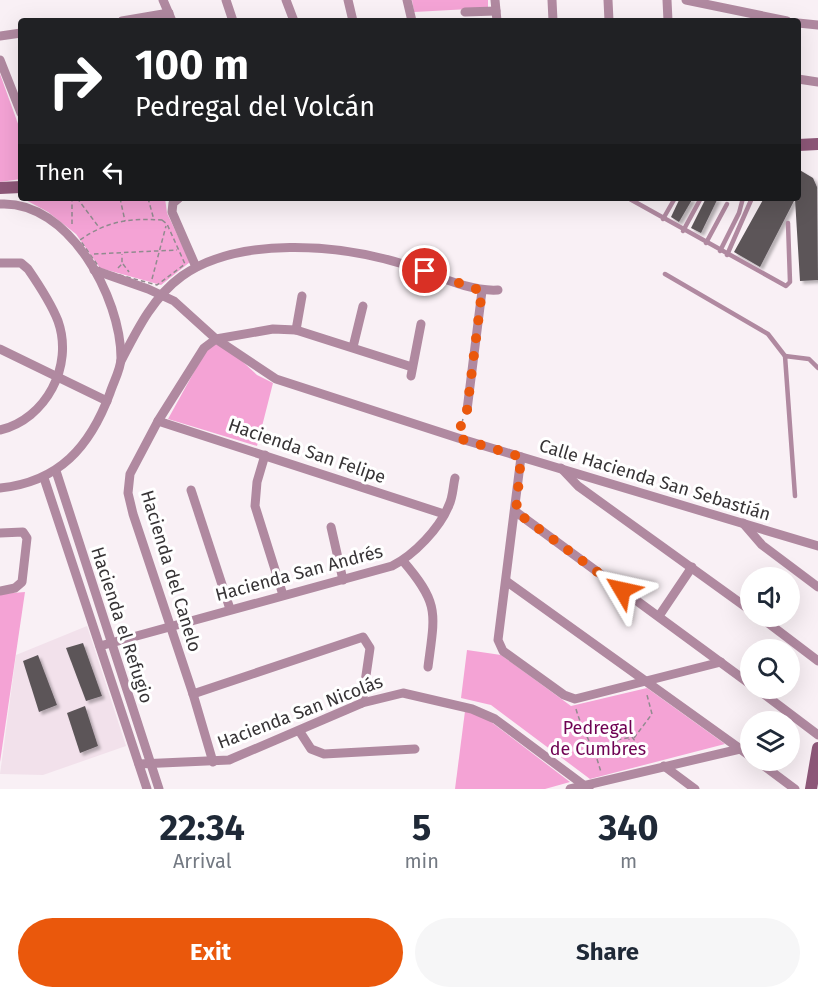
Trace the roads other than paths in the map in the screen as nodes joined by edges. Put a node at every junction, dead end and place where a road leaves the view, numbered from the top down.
1 (163, 0) edge
2 (226, 0) edge
3 (286, 0) edge
4 (348, 0) edge
5 (407, 0) edge
6 (495, 0) edge
7 (552, 0) edge
8 (608, 0) edge
9 (667, 0) edge
10 (686, 0) edge
11 (496, 11) junction
12 (465, 12) dead end
13 (171, 17) edge
14 (232, 18) edge
15 (293, 18) edge
16 (352, 18) edge
17 (411, 18) edge
18 (496, 18) edge
19 (553, 18) edge
20 (609, 18) edge
21 (668, 18) edge
22 (773, 18) edge
23 (801, 22) edge
24 (818, 25) edge
25 (18, 33) edge
26 (0, 36) edge
27 (0, 60) edge
28 (801, 79) edge
29 (818, 82) edge
30 (18, 105) edge
31 (818, 144) edge
32 (801, 145) edge
33 (18, 187) edge
34 (0, 188) edge
35 (176, 201) edge
36 (633, 201) edge
37 (673, 201) edge
38 (699, 201) edge
39 (742, 201) edge
40 (751, 201) edge
41 (0, 204) edge
42 (727, 204) dead end
43 (663, 219) junction
44 (788, 223) dead end
45 (684, 231) junction
46 (706, 243) junction
47 (720, 251) junction
48 (727, 255) junction
49 (0, 263) edge
50 (196, 267) junction
51 (94, 270) junction
52 (665, 274) dead end
53 (498, 290) dead end
54 (482, 291) junction
55 (162, 294) junction
56 (302, 296) dead end
57 (363, 306) dead end
58 (421, 324) dead end
59 (296, 330) junction
60 (216, 339) junction
61 (353, 347) junction
62 (0, 349) edge
63 (785, 356) junction
64 (121, 361) junction
65 (818, 368) edge
66 (58, 376) junction
67 (106, 401) junction
68 (467, 410) road end
69 (158, 421) junction
70 (0, 430) edge
71 (265, 455) junction
72 (521, 457) junction
73 (561, 468) junction
74 (56, 471) junction
75 (44, 478) junction
76 (455, 478) dead end
77 (0, 489) edge
78 (191, 490) dead end
79 (795, 496) dead end
80 (516, 512) junction
81 (444, 514) junction
82 (742, 523) junction
83 (331, 527) dead end
84 (0, 533) edge
85 (818, 546) edge
86 (402, 561) junction
87 (692, 567) junction
88 (343, 580) junction
89 (506, 581) junction
90 (818, 587) edge
91 (0, 591) edge
92 (283, 595) junction
93 (740, 603) edge
94 (230, 609) junction
95 (659, 616) junction
96 (170, 627) junction
97 (773, 627) edge
98 (111, 643) junction
99 (100, 646) junction
100 (818, 661) edge
101 (721, 662) junction
102 (428, 667) dead end
103 (740, 676) edge
104 (648, 682) junction
105 (194, 694) junction
106 (771, 699) edge
107 (362, 703) junction
108 (300, 732) junction
109 (818, 735) edge
110 (818, 748) edge
111 (415, 749) dead end
112 (740, 749) joint
113 (213, 762) junction
114 (150, 763) junction
115 (139, 764) junction
116 (664, 766) junction
117 (771, 771) edge
118 (586, 787) edge
119 (147, 789) edge
120 (159, 789) edge
121 (570, 789) edge
122 (695, 789) edge
123 (795, 789) edge
124 (811, 789) edge

1 - 13 street
2 - 14 street
3 - 15 street
4 - 16 street
5 - 17 street
6 - 11 street
7 - 19 street
8 - 20 street
9 - 21 street
10 - 22 street
11 - 12 street
11 - 18 street
23 - 24 street
25 - 26 street
27 - 30 street
28 - 29 street
31 - 32 street
33 - 34 street
35 - 50 street
36 - 43 lane
37 - 43 lane
38 - 45 lane
39 - 47 lane
40 - 48 lane
41 - 51 street
42 - 46 lane
43 - 45 lane
44 - 48 lane
45 - 46 lane
46 - 47 lane
47 - 48 lane
49 - 66 street
50 - 54 street
50 - 55 street
51 - 55 street, Calle Hacienda San Sebastián
51 - 64 street
52 - 63 lane
53 - 54 street
54 - 68 street
55 - 60 street, Calle Hacienda San Sebastián
55 - 64 street
56 - 59 street
57 - 61 street
58 - 61 street
59 - 60 street
59 - 61 street
60 - 69 street, Hacienda del Canelo
60 - 72 street, Calle Hacienda San Sebastián
62 - 66 street
63 - 65 lane
63 - 79 lane
64 - 67 street
66 - 67 street
66 - 70 street
67 - 74 street
69 - 71 street, Hacienda San Felipe
69 - 96 street, Hacienda del Canelo
71 - 81 street, Hacienda San Felipe
71 - 92 street
72 - 73 street, Calle Hacienda San Sebastián
72 - 80 street
73 - 82 street, Calle Hacienda San Sebastián
73 - 87 street
74 - 75 street
74 - 98 street, Hacienda el Refugio
75 - 77 street
75 - 99 street, Hacienda el Refugio
76 - 81 street
78 - 94 street
80 - 89 street
80 - 95 street
81 - 86 street
82 - 85 street, Calle Hacienda San Sebastián
82 - 90 street
83 - 88 street
84 - 91 street
86 - 88 street, Hacienda San Andrés
86 - 102 street
87 - 93 street
87 - 95 street
88 - 92 street, Hacienda San Andrés
89 - 104 street
89 - 104 street
92 - 94 street, Hacienda San Andrés
94 - 96 street, Hacienda San Andrés
95 - 101 street
96 - 98 street, Hacienda San Andrés
96 - 105 street, Hacienda del Canelo
97 - 100 street
98 - 99 street, Hacienda San Andrés
98 - 114 street, Hacienda el Refugio
99 - 115 street, Hacienda el Refugio
101 - 103 street
101 - 104 street
104 - 112 street
105 - 107 street
105 - 113 street, Hacienda del Canelo
106 - 109 street
107 - 108 street, Hacienda San Nicolás
107 - 118 street, Hacienda San Nicolás
108 - 111 street
108 - 113 street, Hacienda San Nicolás
110 - 124 street
112 - 116 street
113 - 114 street, Hacienda San Nicolás
114 - 115 street, Hacienda San Nicolás
114 - 120 street, Hacienda el Refugio
115 - 119 street, Hacienda el Refugio
116 - 118 street
116 - 122 street
117 - 123 street
118 - 121 street

